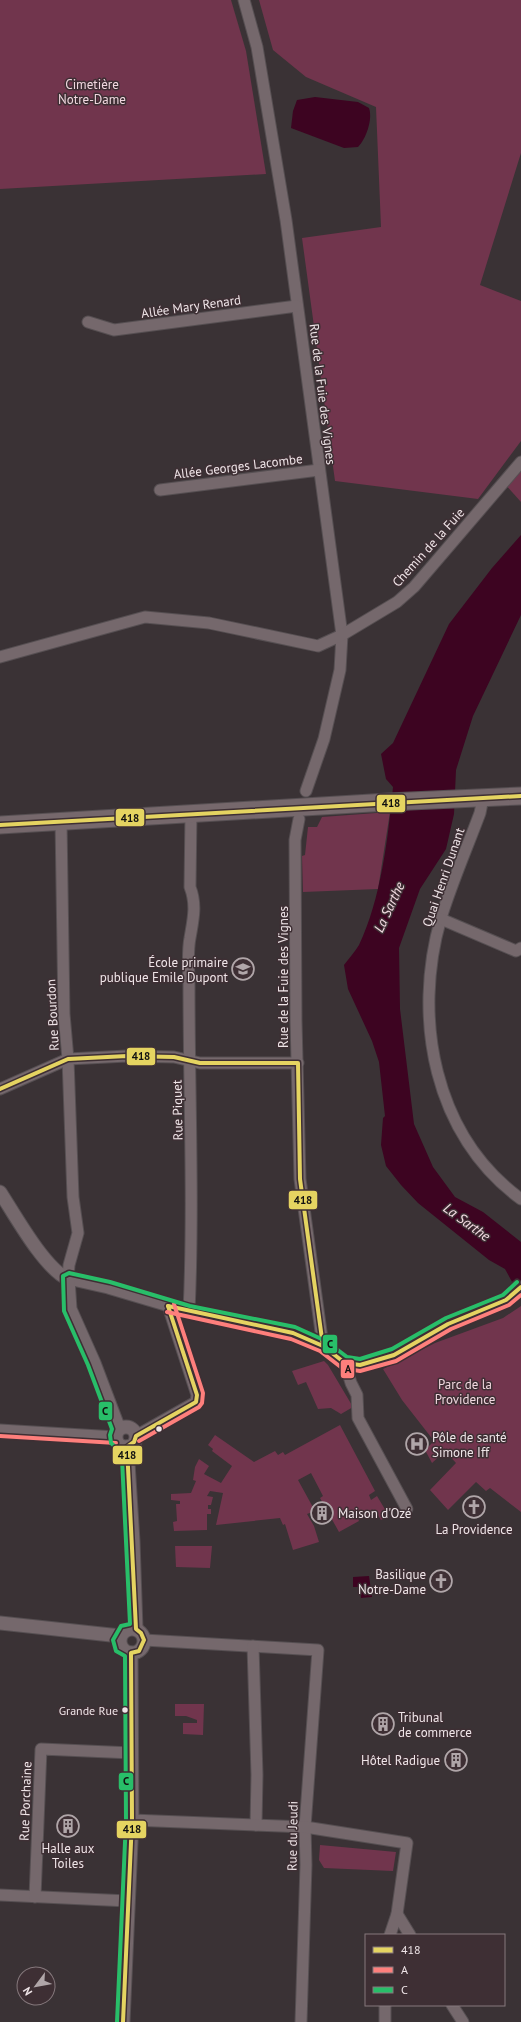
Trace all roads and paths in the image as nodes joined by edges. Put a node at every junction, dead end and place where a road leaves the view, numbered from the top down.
1 (244, 0) edge
2 (298, 306) junction
3 (88, 322) dead end
4 (521, 462) edge
5 (319, 470) junction
6 (160, 490) dead end
7 (342, 635) junction
8 (0, 657) edge
9 (306, 791) dead end
10 (521, 796) edge
11 (483, 798) junction
12 (191, 813) junction
13 (299, 819) dead end
14 (60, 820) junction
15 (0, 825) edge
16 (441, 919) junction
17 (521, 948) edge
18 (68, 1059) junction
19 (190, 1060) junction
20 (298, 1062) junction
21 (0, 1089) edge
22 (0, 1192) edge
23 (521, 1199) edge
24 (68, 1278) junction
25 (521, 1287) edge
26 (168, 1306) junction
27 (189, 1312) junction
28 (323, 1346) junction
29 (345, 1363) junction
30 (0, 1430) edge
31 (117, 1433) junction
32 (136, 1436) junction
33 (127, 1447) junction
34 (407, 1509) dead end
35 (0, 1623) edge
36 (136, 1629) junction
37 (120, 1636) junction
38 (144, 1640) junction
39 (252, 1646) junction
40 (131, 1653) junction
41 (132, 1753) junction
42 (132, 1820) junction
43 (256, 1825) junction
44 (305, 1827) junction
45 (0, 1895) edge
46 (36, 1897) junction
47 (128, 1901) junction
48 (397, 1914) junction
49 (390, 1934) edge
50 (409, 1934) edge
51 (386, 2006) edge
52 (453, 2006) edge
53 (124, 2022) edge
54 (301, 2022) edge
55 (385, 2022) edge
56 (463, 2022) edge

1 - 2 street, Rue de la Fuie des Vignes
2 - 3 street, Allée Mary Renard
2 - 5 street, Rue de la Fuie des Vignes
4 - 7 street, Chemin de la Fuie
5 - 6 street, Allée Georges Lacombe
5 - 7 street, Rue de la Fuie des Vignes
7 - 8 street, Chemin de la Fuie
7 - 9 street, Rue de la Fuie des Vignes
10 - 11 main road
11 - 12 main road
11 - 16 street, Quai Henri Dunant
12 - 14 main road
12 - 19 street, Rue Piquet
13 - 20 street, Rue de la Fuie des Vignes
14 - 15 main road
14 - 18 street, Rue Bourdon
16 - 17 street
16 - 23 street, Quai Henri Dunant
18 - 19 street
18 - 21 street
18 - 24 street, Rue Bourdon
19 - 20 street
19 - 27 street, Rue Piquet
20 - 28 street, Rue de la Fuie des Vignes
22 - 24 street
24 - 26 street
24 - 31 street
25 - 29 street
26 - 27 street
26 - 32 street
27 - 28 street
28 - 29 street
29 - 34 street
30 - 31 street
31 - 32 street
31 - 33 street
32 - 33 street
33 - 36 street
35 - 37 street
36 - 37 street
36 - 38 street
37 - 40 street
38 - 39 street
38 - 40 street
39 - 43 street
39 - 44 street, Rue du Jeudi
40 - 41 street
41 - 42 street
41 - 46 street, Rue Porchaine
42 - 43 street
42 - 47 street
43 - 44 street
44 - 48 street
44 - 54 street, Rue du Jeudi
45 - 46 street
46 - 47 street
47 - 53 street
48 - 49 street
48 - 50 street
51 - 55 street
52 - 56 street

